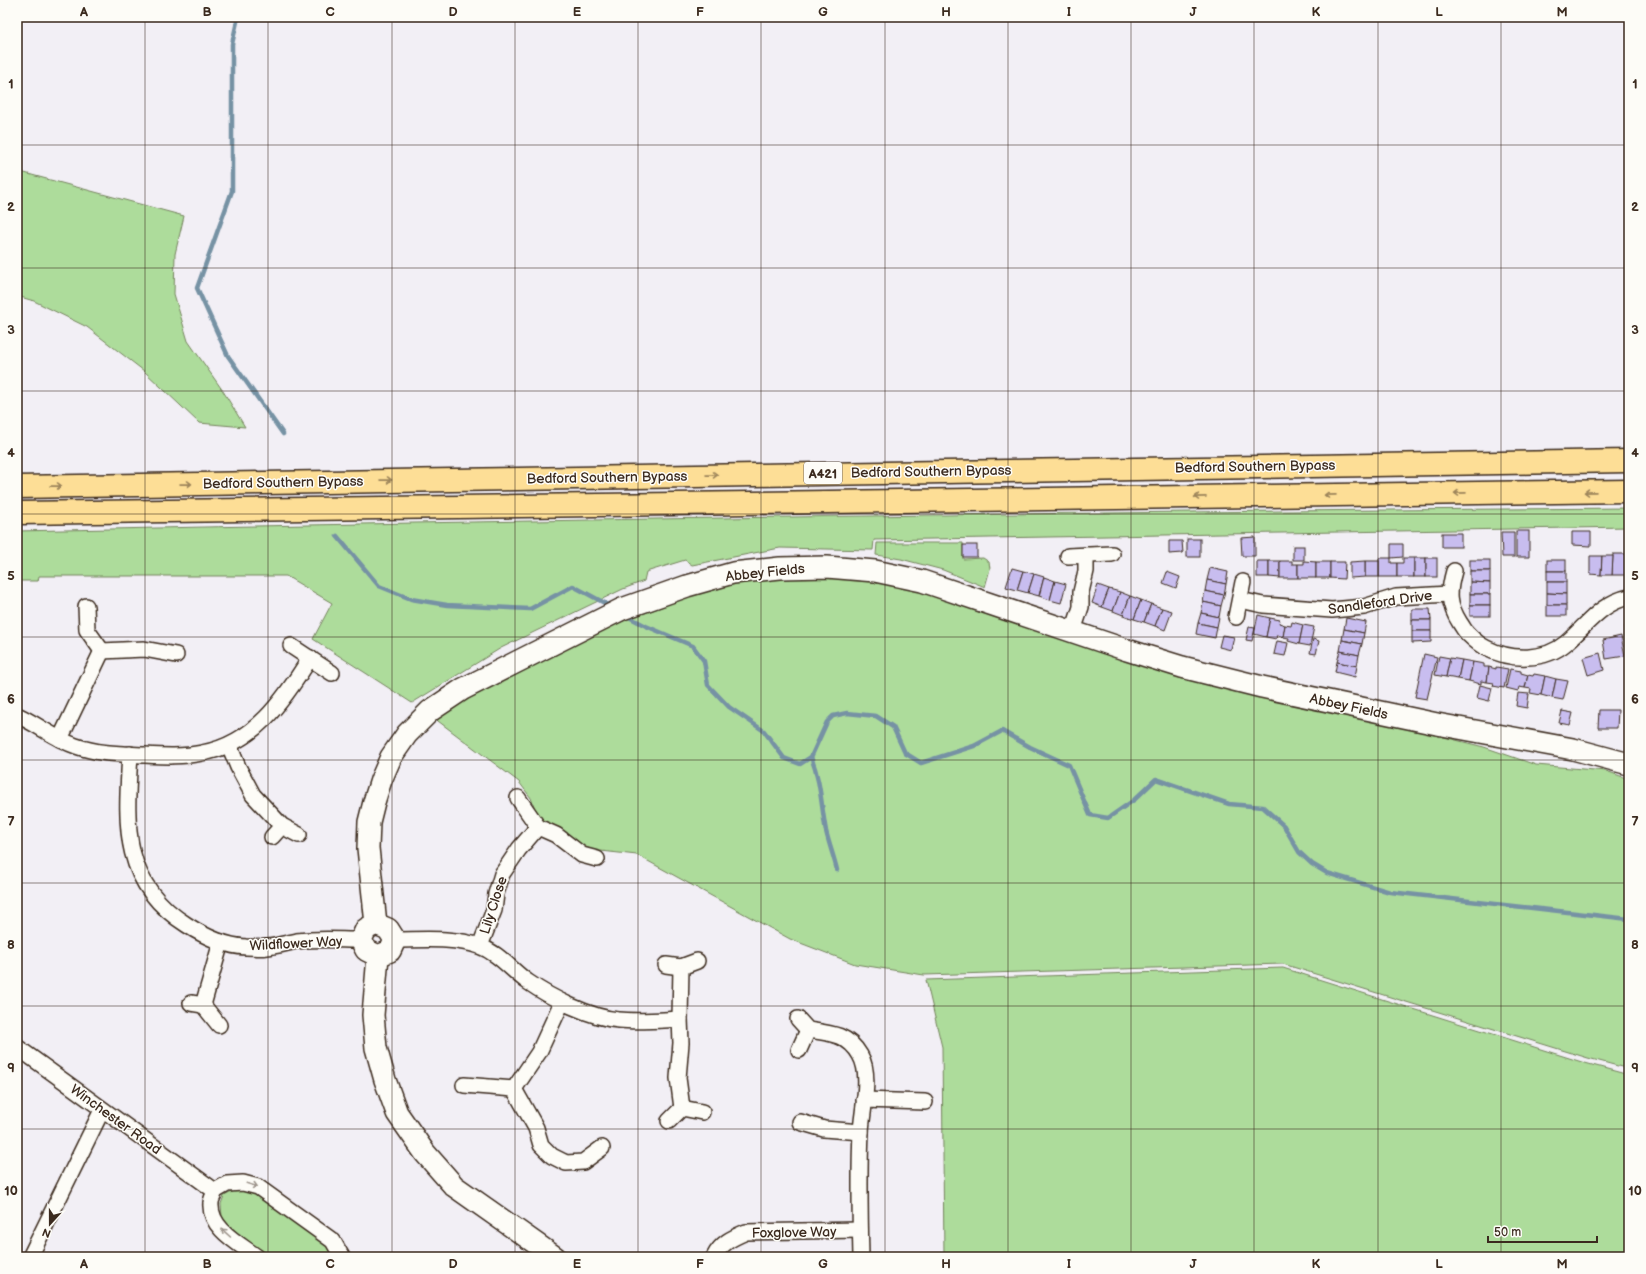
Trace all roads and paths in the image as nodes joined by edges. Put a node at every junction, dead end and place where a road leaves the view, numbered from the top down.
1 (1629, 461) edge
2 (17, 486) edge
3 (1629, 491) edge
4 (17, 513) edge
5 (1112, 554) dead end
6 (1086, 555) junction
7 (1068, 556) dead end
8 (1454, 571) dead end
9 (1243, 582) dead end
10 (1450, 594) junction
11 (1629, 597) edge
12 (1240, 600) junction
13 (86, 606) dead end
14 (1236, 617) dead end
15 (1073, 631) junction
16 (290, 646) dead end
17 (102, 651) junction
18 (176, 655) dead end
19 (310, 658) junction
20 (332, 673) dead end
21 (17, 715) edge
22 (60, 740) junction
23 (229, 745) junction
24 (130, 754) junction
25 (1629, 764) edge
26 (518, 798) dead end
27 (538, 827) junction
28 (299, 835) dead end
29 (597, 859) dead end
30 (376, 924) junction
31 (361, 940) junction
32 (395, 940) junction
33 (221, 942) junction
34 (480, 946) junction
35 (378, 956) junction
36 (697, 961) dead end
37 (666, 965) dead end
38 (681, 967) junction
39 (562, 1002) junction
40 (680, 1020) junction
41 (219, 1025) dead end
42 (17, 1047) edge
43 (799, 1050) dead end
44 (464, 1085) dead end
45 (514, 1089) junction
46 (864, 1100) junction
47 (925, 1102) dead end
48 (682, 1108) junction
49 (102, 1110) junction
50 (702, 1112) dead end
51 (669, 1121) dead end
52 (800, 1122) dead end
53 (861, 1132) junction
54 (602, 1148) dead end
55 (215, 1191) junction
56 (860, 1230) junction
57 (30, 1257) edge
58 (257, 1257) edge
59 (342, 1257) edge
60 (555, 1257) edge
61 (714, 1257) edge
62 (861, 1257) edge

2 -> 1 highway, Bedford Southern Bypass / A421
3 -> 4 highway, Bedford Southern Bypass / A421
5 - 6 street
6 - 7 street
6 - 15 street
8 - 10 street, Sandleford Drive
9 - 12 street
10 - 11 street, Sandleford Drive
10 - 12 street, Sandleford Drive
12 - 14 street
13 - 17 street
15 - 25 street, Abbey Fields
15 - 30 street, Abbey Fields
16 - 19 street
17 - 18 street
17 - 22 street
19 - 20 street
19 - 23 street
21 - 22 street
22 - 24 street
23 - 24 street
23 - 28 street
24 - 33 street, Wildflower Way
26 - 27 street
27 - 29 street
27 - 34 street, Lily Close
30 - 31 street
30 - 32 street
31 - 33 street, Wildflower Way
31 - 35 street
32 - 34 street
32 - 35 street
33 - 41 street
34 - 39 street
35 - 60 street
36 - 38 street
37 - 38 street
38 - 40 street
39 - 40 street
39 - 45 street
40 - 48 street
42 - 49 street, Winchester Road
43 - 46 street
44 - 45 street
45 - 54 street
46 - 47 street
46 - 53 street
48 - 50 street
48 - 51 street
49 - 55 street, Winchester Road
49 - 57 street
52 - 53 street
53 - 56 street
58 -> 55 street
55 -> 59 street
56 - 61 street, Foxglove Way
56 - 62 street

